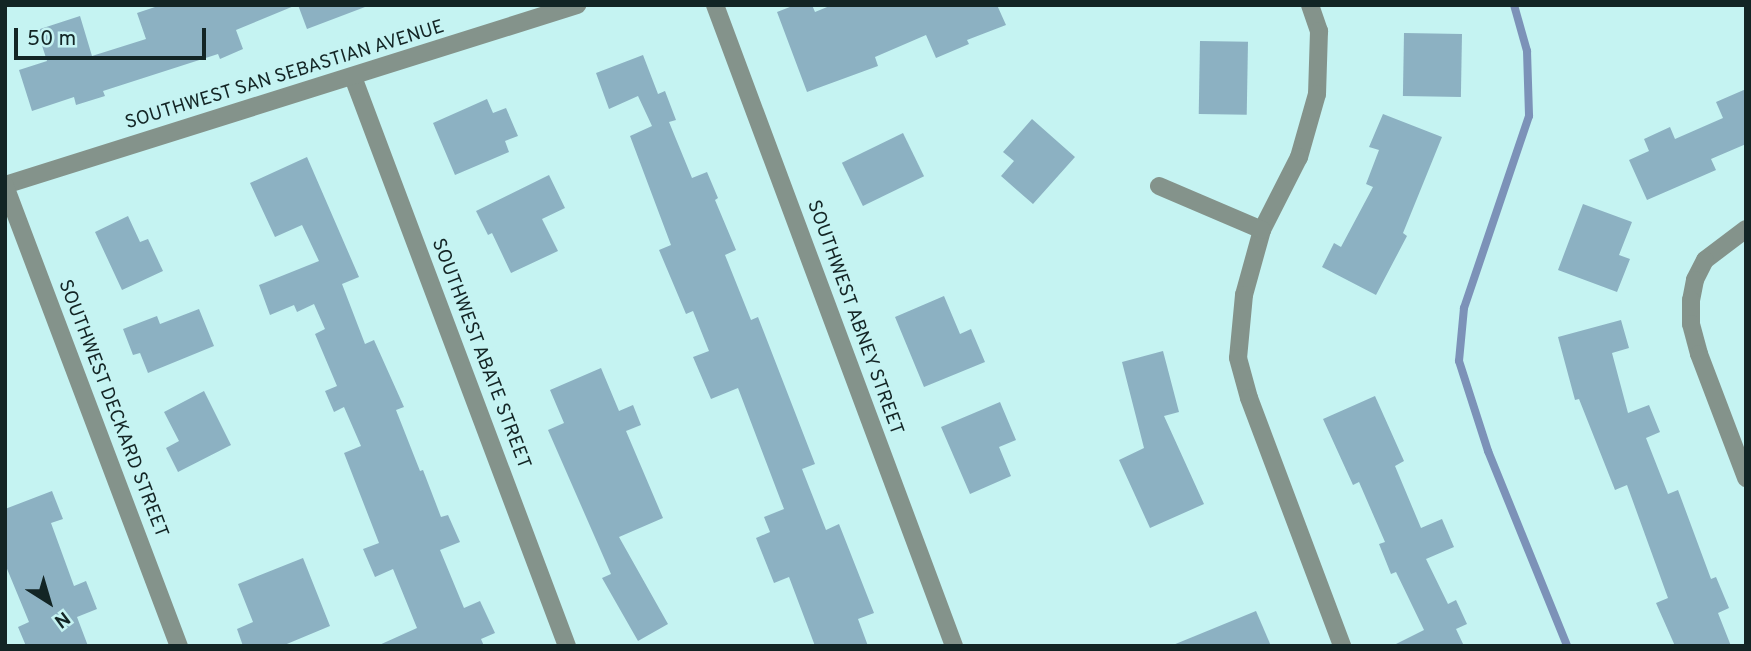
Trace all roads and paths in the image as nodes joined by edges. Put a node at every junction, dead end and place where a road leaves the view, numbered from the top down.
1 (578, 5) edge
2 (715, 5) edge
3 (1310, 5) edge
4 (353, 77) junction
5 (5, 186) edge
6 (1159, 186) dead end
7 (1746, 229) edge
8 (1262, 230) junction
9 (1746, 478) edge
10 (179, 646) edge
11 (567, 646) edge
12 (954, 646) edge
13 (1342, 646) edge

1 - 4 street, SOUTHWEST SAN SEBASTIAN AVENUE
2 - 12 street, SOUTHWEST ABNEY STREET
3 - 8 street
4 - 5 street, SOUTHWEST SAN SEBASTIAN AVENUE
4 - 11 street, SOUTHWEST ABATE STREET
5 - 10 street, SOUTHWEST DECKARD STREET
6 - 8 street
7 - 9 street
8 - 13 street

